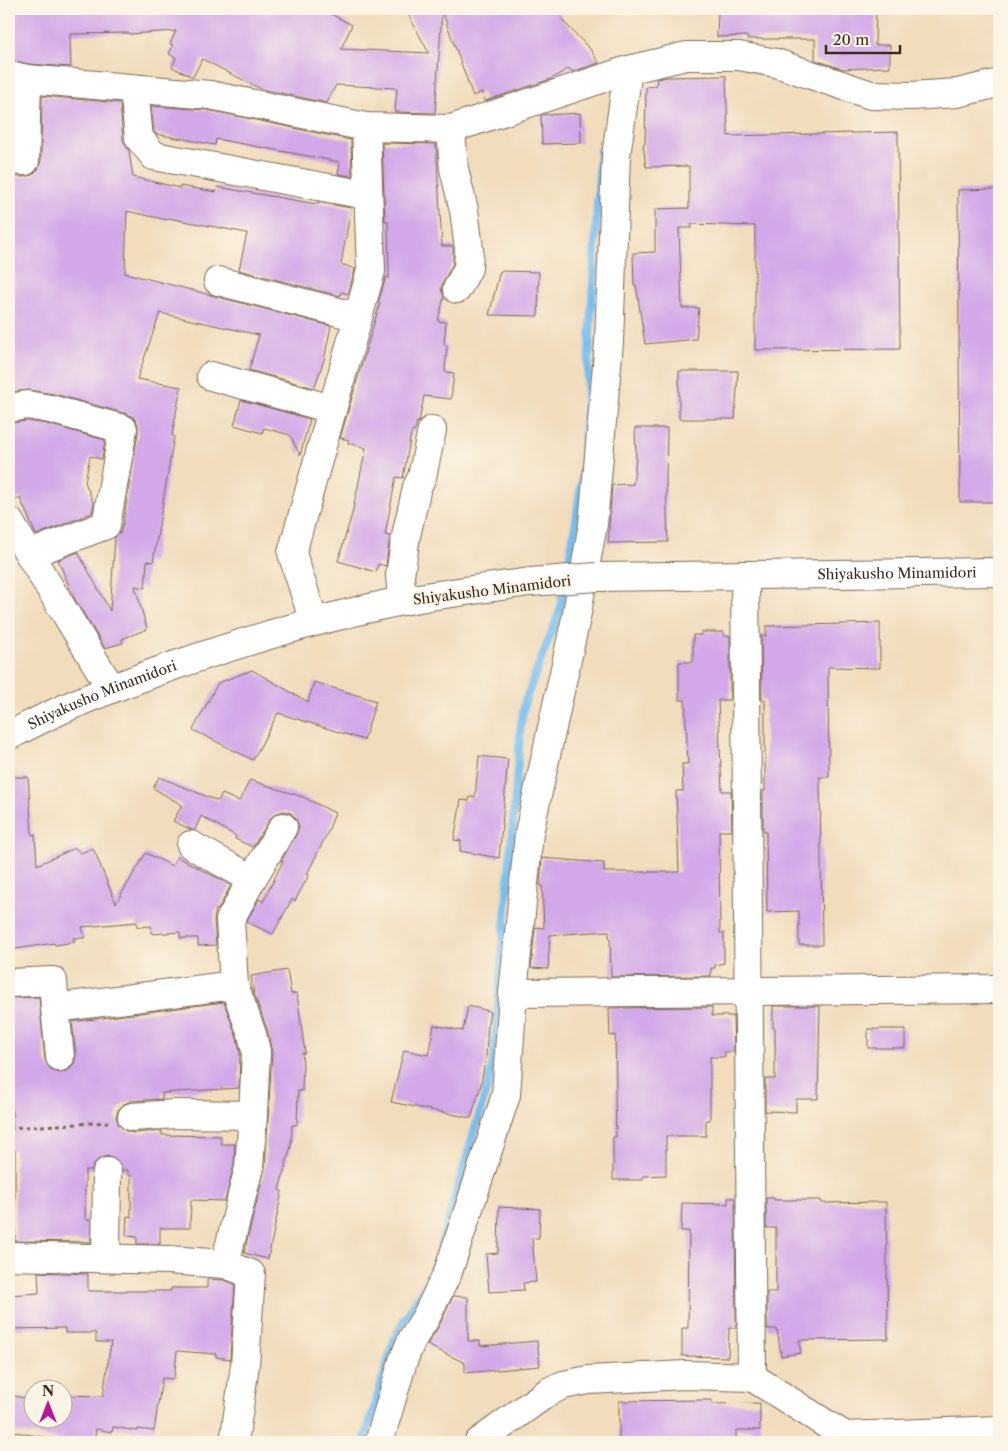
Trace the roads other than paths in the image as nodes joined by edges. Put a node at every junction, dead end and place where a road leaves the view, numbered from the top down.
1 (628, 70) junction
2 (18, 77) edge
3 (999, 83) edge
4 (134, 89) junction
5 (366, 126) junction
6 (451, 129) junction
7 (9, 160) edge
8 (368, 195) junction
9 (218, 281) dead end
10 (457, 290) dead end
11 (358, 317) junction
12 (212, 376) dead end
13 (9, 408) edge
14 (332, 409) junction
15 (432, 430) dead end
16 (9, 521) edge
17 (30, 554) junction
18 (999, 572) edge
19 (745, 574) junction
20 (402, 601) junction
21 (314, 622) junction
22 (111, 688) junction
23 (9, 736) edge
24 (283, 827) dead end
25 (190, 845) dead end
26 (252, 879) junction
27 (9, 983) edge
28 (234, 986) junction
29 (999, 988) edge
30 (748, 991) junction
31 (513, 993) junction
32 (55, 1008) junction
33 (60, 1057) dead end
34 (253, 1115) junction
35 (132, 1117) road end
36 (107, 1172) dead end
37 (9, 1256) edge
38 (106, 1258) junction
39 (225, 1264) junction
40 (752, 1376) junction
41 (999, 1430) edge
42 (844, 1439) edge
43 (234, 1442) edge
44 (378, 1442) edge
45 (479, 1442) edge

1 - 3 street
1 - 6 street
1 - 31 street
2 - 4 street
2 - 7 street
4 - 5 street
4 - 8 street
5 - 6 street
5 - 8 street
6 - 10 street
8 - 11 street
9 - 11 street
11 - 14 street
12 - 14 street
13 - 17 street
14 - 21 street
15 - 20 street
16 - 17 street
17 - 22 street
18 - 19 street, Shiyakusho Minamidori
19 - 20 street, Shiyakusho Minamidori, bridge
19 - 30 street
20 - 21 street, Shiyakusho Minamidori
21 - 22 street, Shiyakusho Minamidori
22 - 23 street, Shiyakusho Minamidori
24 - 26 street
25 - 26 street
26 - 28 street
27 - 32 street
28 - 32 street
28 - 34 street
29 - 30 street
30 - 31 street
30 - 40 street
31 - 44 street
32 - 33 street
34 - 35 street
34 - 39 street
36 - 38 street
37 - 38 street
38 - 39 street
39 - 43 street
40 - 42 street
40 - 45 street
41 - 42 street

